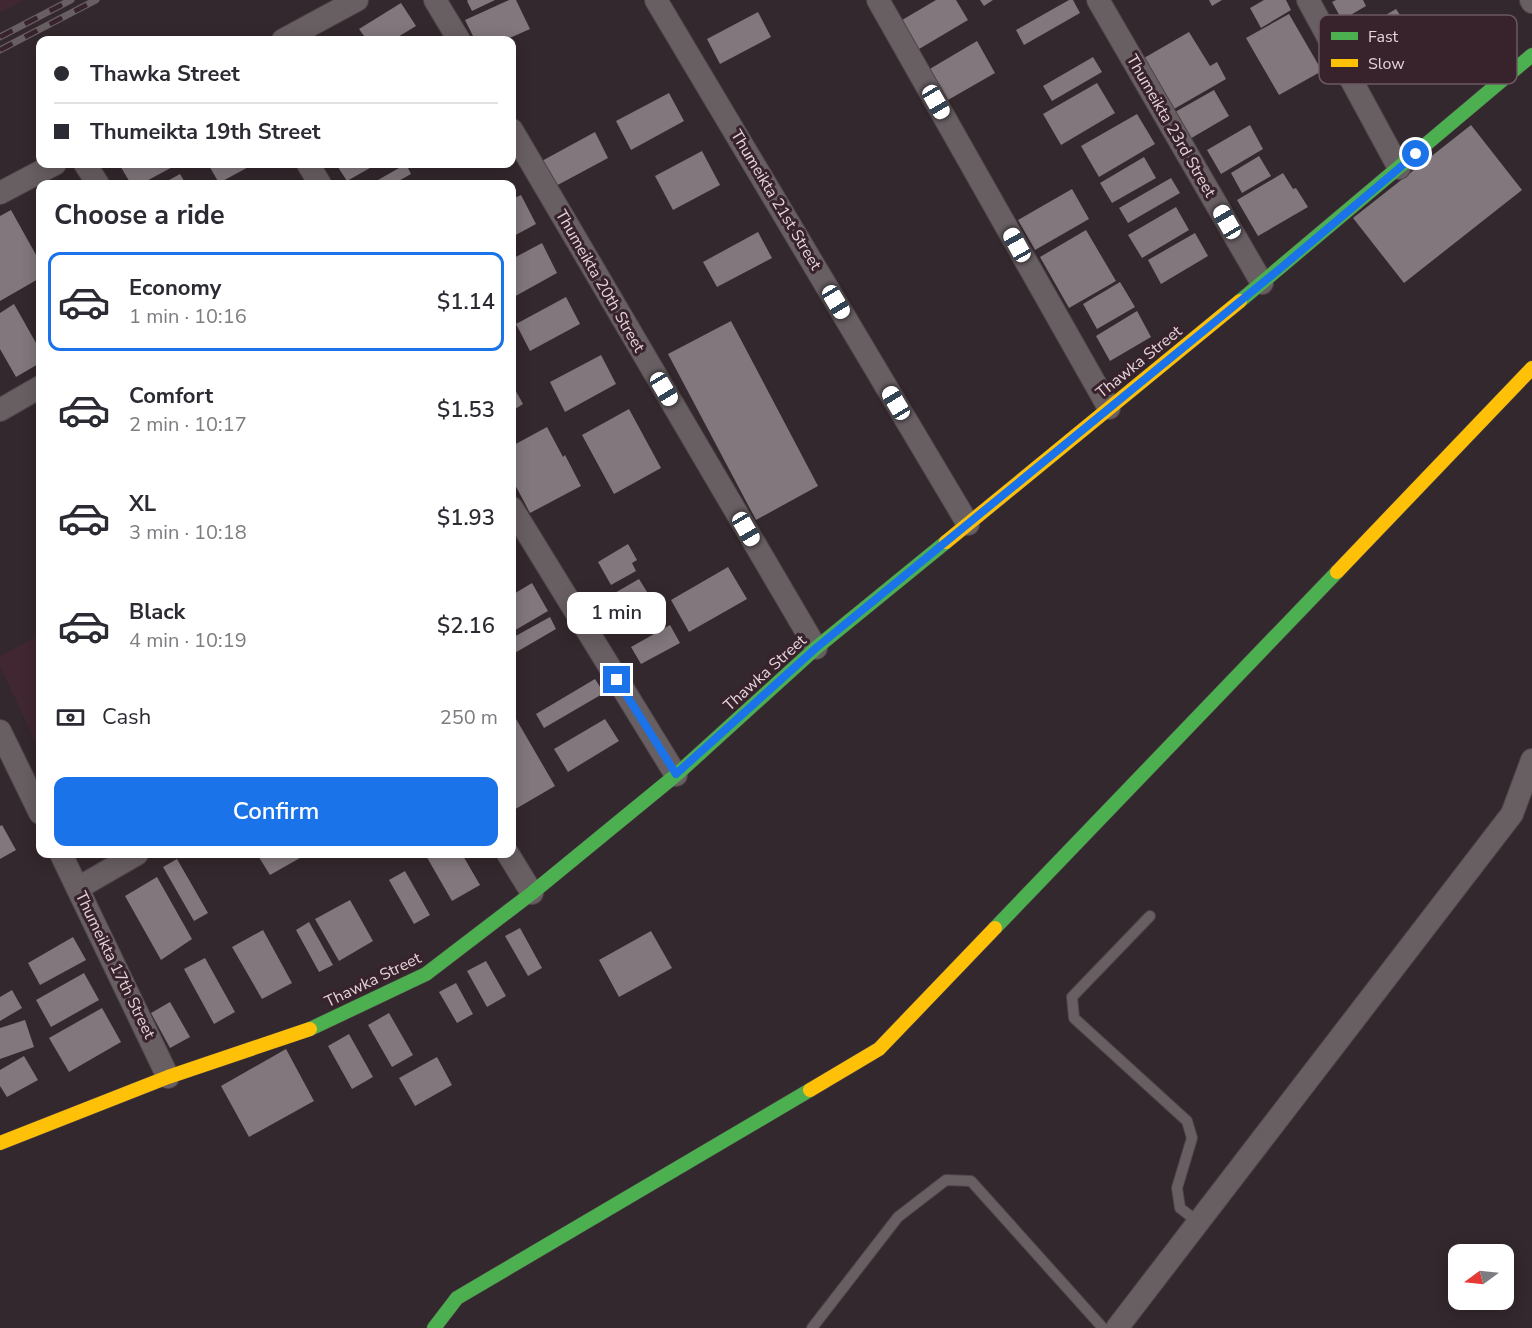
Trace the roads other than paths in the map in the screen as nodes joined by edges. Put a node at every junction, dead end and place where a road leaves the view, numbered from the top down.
1 (357, 0) edge
2 (435, 0) edge
3 (656, 0) edge
4 (878, 0) edge
5 (1098, 0) edge
6 (1308, 0) edge
7 (1319, 20) edge
8 (290, 36) edge
9 (457, 36) edge
10 (1532, 55) edge
11 (1517, 68) edge
12 (1354, 84) edge
13 (1498, 84) edge
14 (516, 137) edge
15 (47, 168) edge
16 (1399, 168) junction
17 (0, 193) edge
18 (1262, 283) junction
19 (1532, 368) edge
20 (36, 389) edge
21 (1109, 408) junction
22 (0, 410) edge
23 (516, 514) edge
24 (968, 524) junction
25 (816, 648) junction
26 (0, 731) edge
27 (1532, 760) edge
28 (676, 774) junction
29 (36, 805) edge
30 (63, 858) edge
31 (130, 858) edge
32 (510, 858) edge
33 (78, 888) junction
34 (532, 893) junction
35 (1150, 916) dead end
36 (168, 1077) junction
37 (0, 1143) edge
38 (1198, 1222) junction
39 (434, 1328) edge
40 (812, 1328) edge
41 (1103, 1328) edge
42 (1117, 1328) edge

1 - 8 street
2 - 9 street
3 - 24 street, Thumeikta 21st Street
4 - 21 street
5 - 18 street, Thumeikta 23rd Street
6 - 7 street
10 - 11 street, Thawka Street
12 - 16 street
13 - 16 street, Thawka Street
14 - 25 street, Thumeikta 20th Street
15 - 17 street
16 - 18 street, Thawka Street
18 - 21 street, Thawka Street
19 - 39 street
20 - 22 street
21 - 24 street, Thawka Street
23 - 28 street
24 - 25 street, Thawka Street
25 - 28 street, Thawka Street
26 - 29 street
27 - 38 street
28 - 34 street, Thawka Street
30 - 33 street, Thumeikta 17th Street
31 - 33 street
32 - 34 street
33 - 36 street, Thumeikta 17th Street
34 - 36 street, Thawka Street
35 - 38 lane
36 - 37 street, Thawka Street
38 - 42 street
40 - 41 lane

